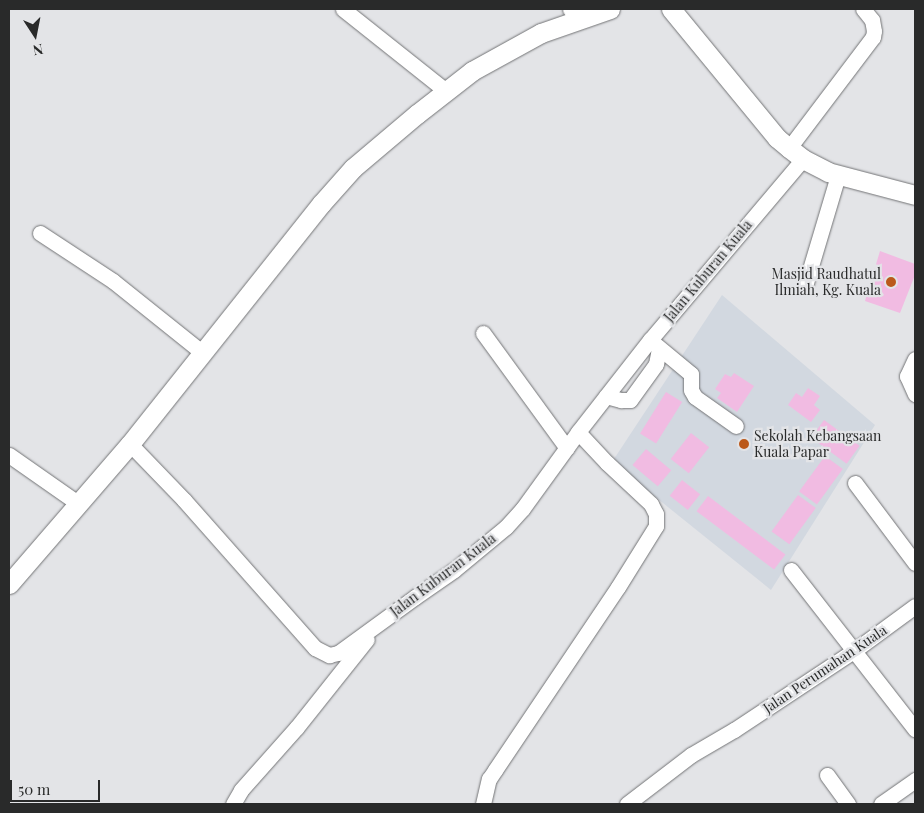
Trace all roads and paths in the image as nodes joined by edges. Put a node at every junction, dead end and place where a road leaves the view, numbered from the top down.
1 (343, 9) edge
2 (610, 9) edge
3 (671, 9) edge
4 (863, 9) edge
5 (575, 14) edge
6 (446, 90) junction
7 (796, 154) junction
8 (838, 175) junction
9 (915, 195) edge
10 (40, 233) dead end
11 (805, 286) dead end
12 (483, 332) dead end
13 (655, 344) junction
14 (203, 353) junction
15 (915, 359) edge
16 (915, 394) edge
17 (606, 396) junction
18 (736, 426) dead end
19 (578, 432) junction
20 (130, 444) junction
21 (567, 448) junction
22 (9, 455) edge
23 (855, 483) dead end
24 (79, 504) junction
25 (915, 563) edge
26 (791, 570) dead end
27 (9, 584) edge
28 (915, 606) edge
29 (380, 622) junction
30 (855, 650) junction
31 (915, 729) edge
32 (827, 775) dead end
33 (915, 780) edge
34 (233, 804) edge
35 (483, 804) edge
36 (627, 804) edge
37 (848, 804) edge
38 (881, 804) edge

1 - 6 street
2 - 5 main road
3 - 7 main road
4 - 7 street, Jalan Kuburan Kuala
5 - 6 main road
6 - 14 main road
7 - 8 main road
7 - 13 street, Jalan Kuburan Kuala
8 - 9 main road
8 - 11 street
10 - 14 street
12 - 21 street
13 - 17 street, Jalan Kuburan Kuala
13 - 17 street
13 - 18 street
14 - 20 main road
15 - 16 street
17 - 19 street, Jalan Kuburan Kuala
19 - 21 street, Jalan Kuburan Kuala
19 - 35 street
20 - 24 main road
20 - 29 street, Jalan Kuburan Kuala
21 - 29 street, Jalan Kuburan Kuala
22 - 24 street
23 - 25 street
24 - 27 main road
26 - 30 street
28 - 30 street, Jalan Perumahan Kuala
29 - 34 street
30 - 31 street
30 - 36 street, Jalan Perumahan Kuala
32 - 37 street
33 - 38 street

